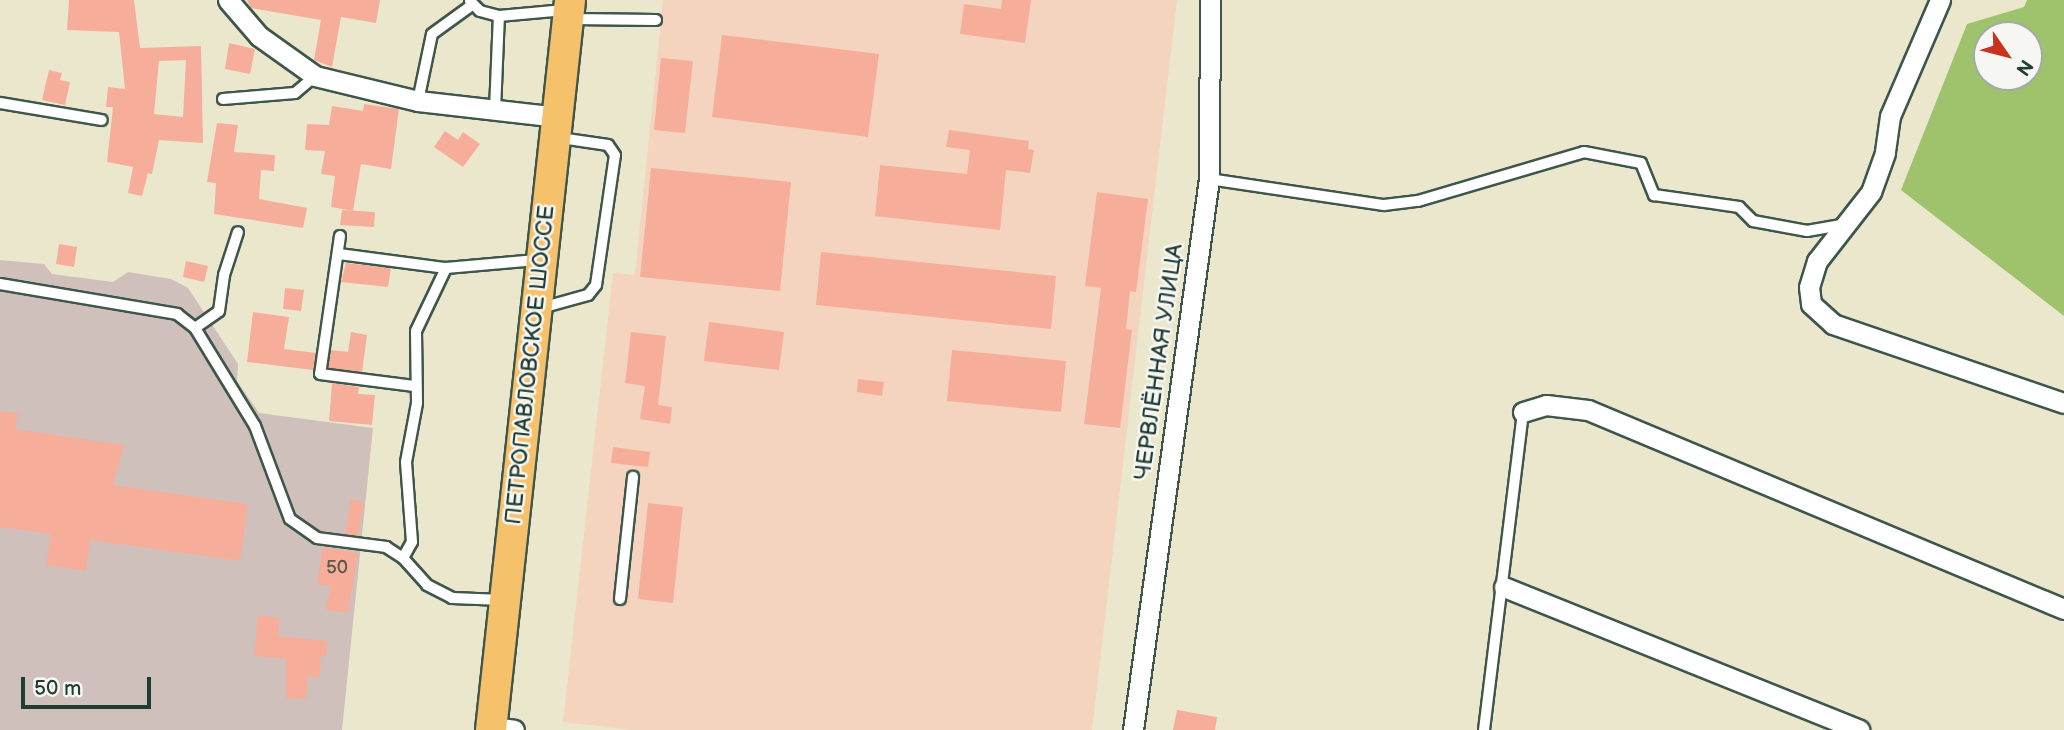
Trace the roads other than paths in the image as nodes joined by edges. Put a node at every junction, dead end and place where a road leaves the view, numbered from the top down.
1 (228, 0) edge
2 (1210, 0) edge
3 (1940, 0) edge
4 (471, 3) edge
5 (569, 9) edge
6 (499, 16) junction
7 (656, 20) dead end
8 (314, 76) junction
9 (223, 99) dead end
10 (418, 101) junction
11 (0, 103) edge
12 (495, 110) junction
13 (102, 120) dead end
14 (557, 127) junction
15 (1209, 179) junction
16 (1849, 223) junction
17 (238, 232) dead end
18 (340, 236) dead end
19 (339, 254) junction
20 (541, 260) junction
21 (446, 268) junction
22 (0, 284) edge
23 (536, 309) junction
24 (195, 328) junction
25 (414, 386) junction
26 (2064, 403) edge
27 (1524, 412) joint
28 (634, 477) dead end
29 (403, 558) junction
30 (1504, 587) junction
31 (620, 599) dead end
32 (505, 600) junction
33 (2064, 609) edge
34 (499, 729) edge
35 (1133, 730) edge
36 (1484, 730) edge
37 (1859, 730) edge

1 - 8 street
2 - 15 street, ЧЕРВЛЁННАЯ УЛИЦА
3 - 16 street
4 - 6 lane
4 - 10 lane
5 - 6 lane
5 - 7 lane
5 - 14 main road, ПЕТРОПАВЛОВСКОЕ ШОССЕ
6 - 12 lane
8 - 9 lane
8 - 10 street
10 - 12 street
11 - 13 lane
12 - 14 street
14 - 20 main road, ПЕТРОПАВЛОВСКОЕ ШОССЕ
14 - 23 lane
15 - 16 lane
15 - 35 street, ЧЕРВЛЁННАЯ УЛИЦА
16 - 26 street
17 - 24 lane
18 - 19 lane
19 - 21 lane
19 - 25 lane
20 - 21 lane
20 - 23 main road, ПЕТРОПАВЛОВСКОЕ ШОССЕ
21 - 25 lane
22 - 24 lane
23 - 32 main road, ПЕТРОПАВЛОВСКОЕ ШОССЕ
24 - 29 lane
25 - 29 lane
27 - 30 lane
27 - 33 street
28 - 31 lane
29 - 32 lane
30 - 36 lane
30 - 37 street
32 - 34 main road, ПЕТРОПАВЛОВСКОЕ ШОССЕ

